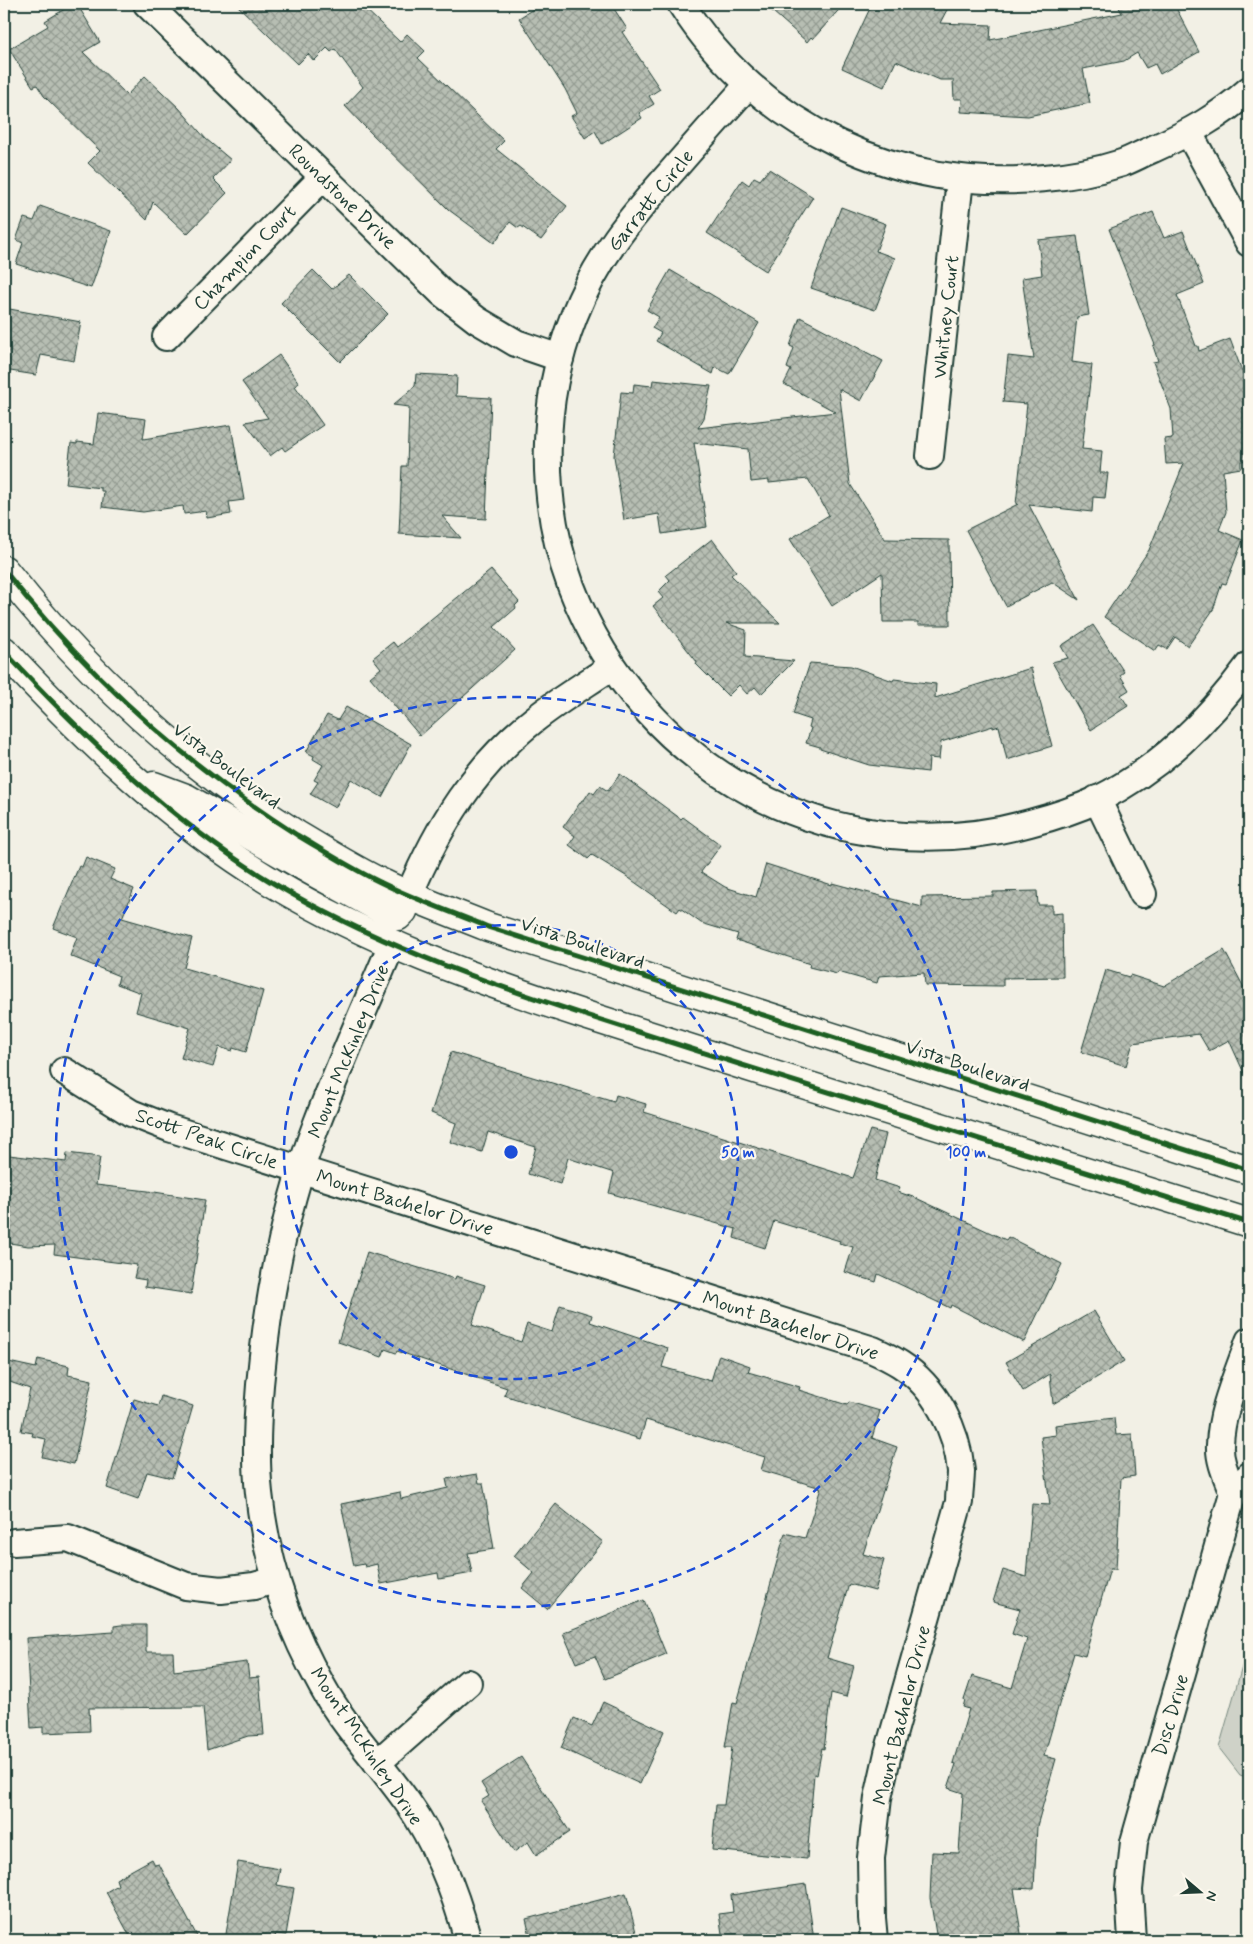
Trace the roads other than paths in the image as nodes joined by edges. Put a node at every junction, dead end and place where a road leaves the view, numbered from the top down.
1 (147, 4) edge
2 (680, 4) edge
3 (748, 85) junction
4 (1249, 90) edge
5 (1189, 134) junction
6 (323, 177) junction
7 (960, 179) junction
8 (1249, 243) edge
9 (166, 338) dead end
10 (560, 358) junction
11 (930, 456) dead end
12 (4, 570) edge
13 (4, 651) edge
14 (1249, 665) edge
15 (611, 667) junction
16 (129, 776) junction
17 (1097, 800) junction
18 (1143, 894) dead end
19 (410, 895) junction
20 (392, 944) junction
21 (64, 1071) dead end
22 (302, 1169) junction
23 (1249, 1170) edge
24 (1249, 1223) edge
25 (1249, 1341) edge
26 (1241, 1484) edge
27 (14, 1542) dead end
28 (276, 1580) junction
29 (468, 1683) dead end
30 (377, 1763) junction
31 (468, 1940) edge
32 (874, 1940) edge
33 (1132, 1940) edge

1 - 6 street, Roundstone Drive
2 - 3 street
3 - 7 street
3 - 10 street, Garratt Circle
4 - 5 street
5 - 7 street
5 - 8 street
6 - 9 street, Champion Court
6 - 10 street, Roundstone Drive
7 - 11 street, Whitney Court
10 - 15 street, Garratt Circle
12 - 19 main road, Vista Boulevard
13 - 16 main road
14 - 17 street, Garratt Circle
15 - 17 street, Garratt Circle
15 - 19 street
16 - 19 main road
16 - 20 main road
17 - 18 street
19 - 23 main road, Vista Boulevard
20 - 22 street, Mount McKinley Drive
20 - 24 main road
21 - 22 street, Scott Peak Circle
22 - 28 street, Mount McKinley Drive
22 - 32 street, Mount Bachelor Drive
25 - 26 street, Disc Drive
26 - 33 street, Disc Drive
27 - 28 street
28 - 30 street, Mount McKinley Drive
29 - 30 street
30 - 31 street, Mount McKinley Drive

